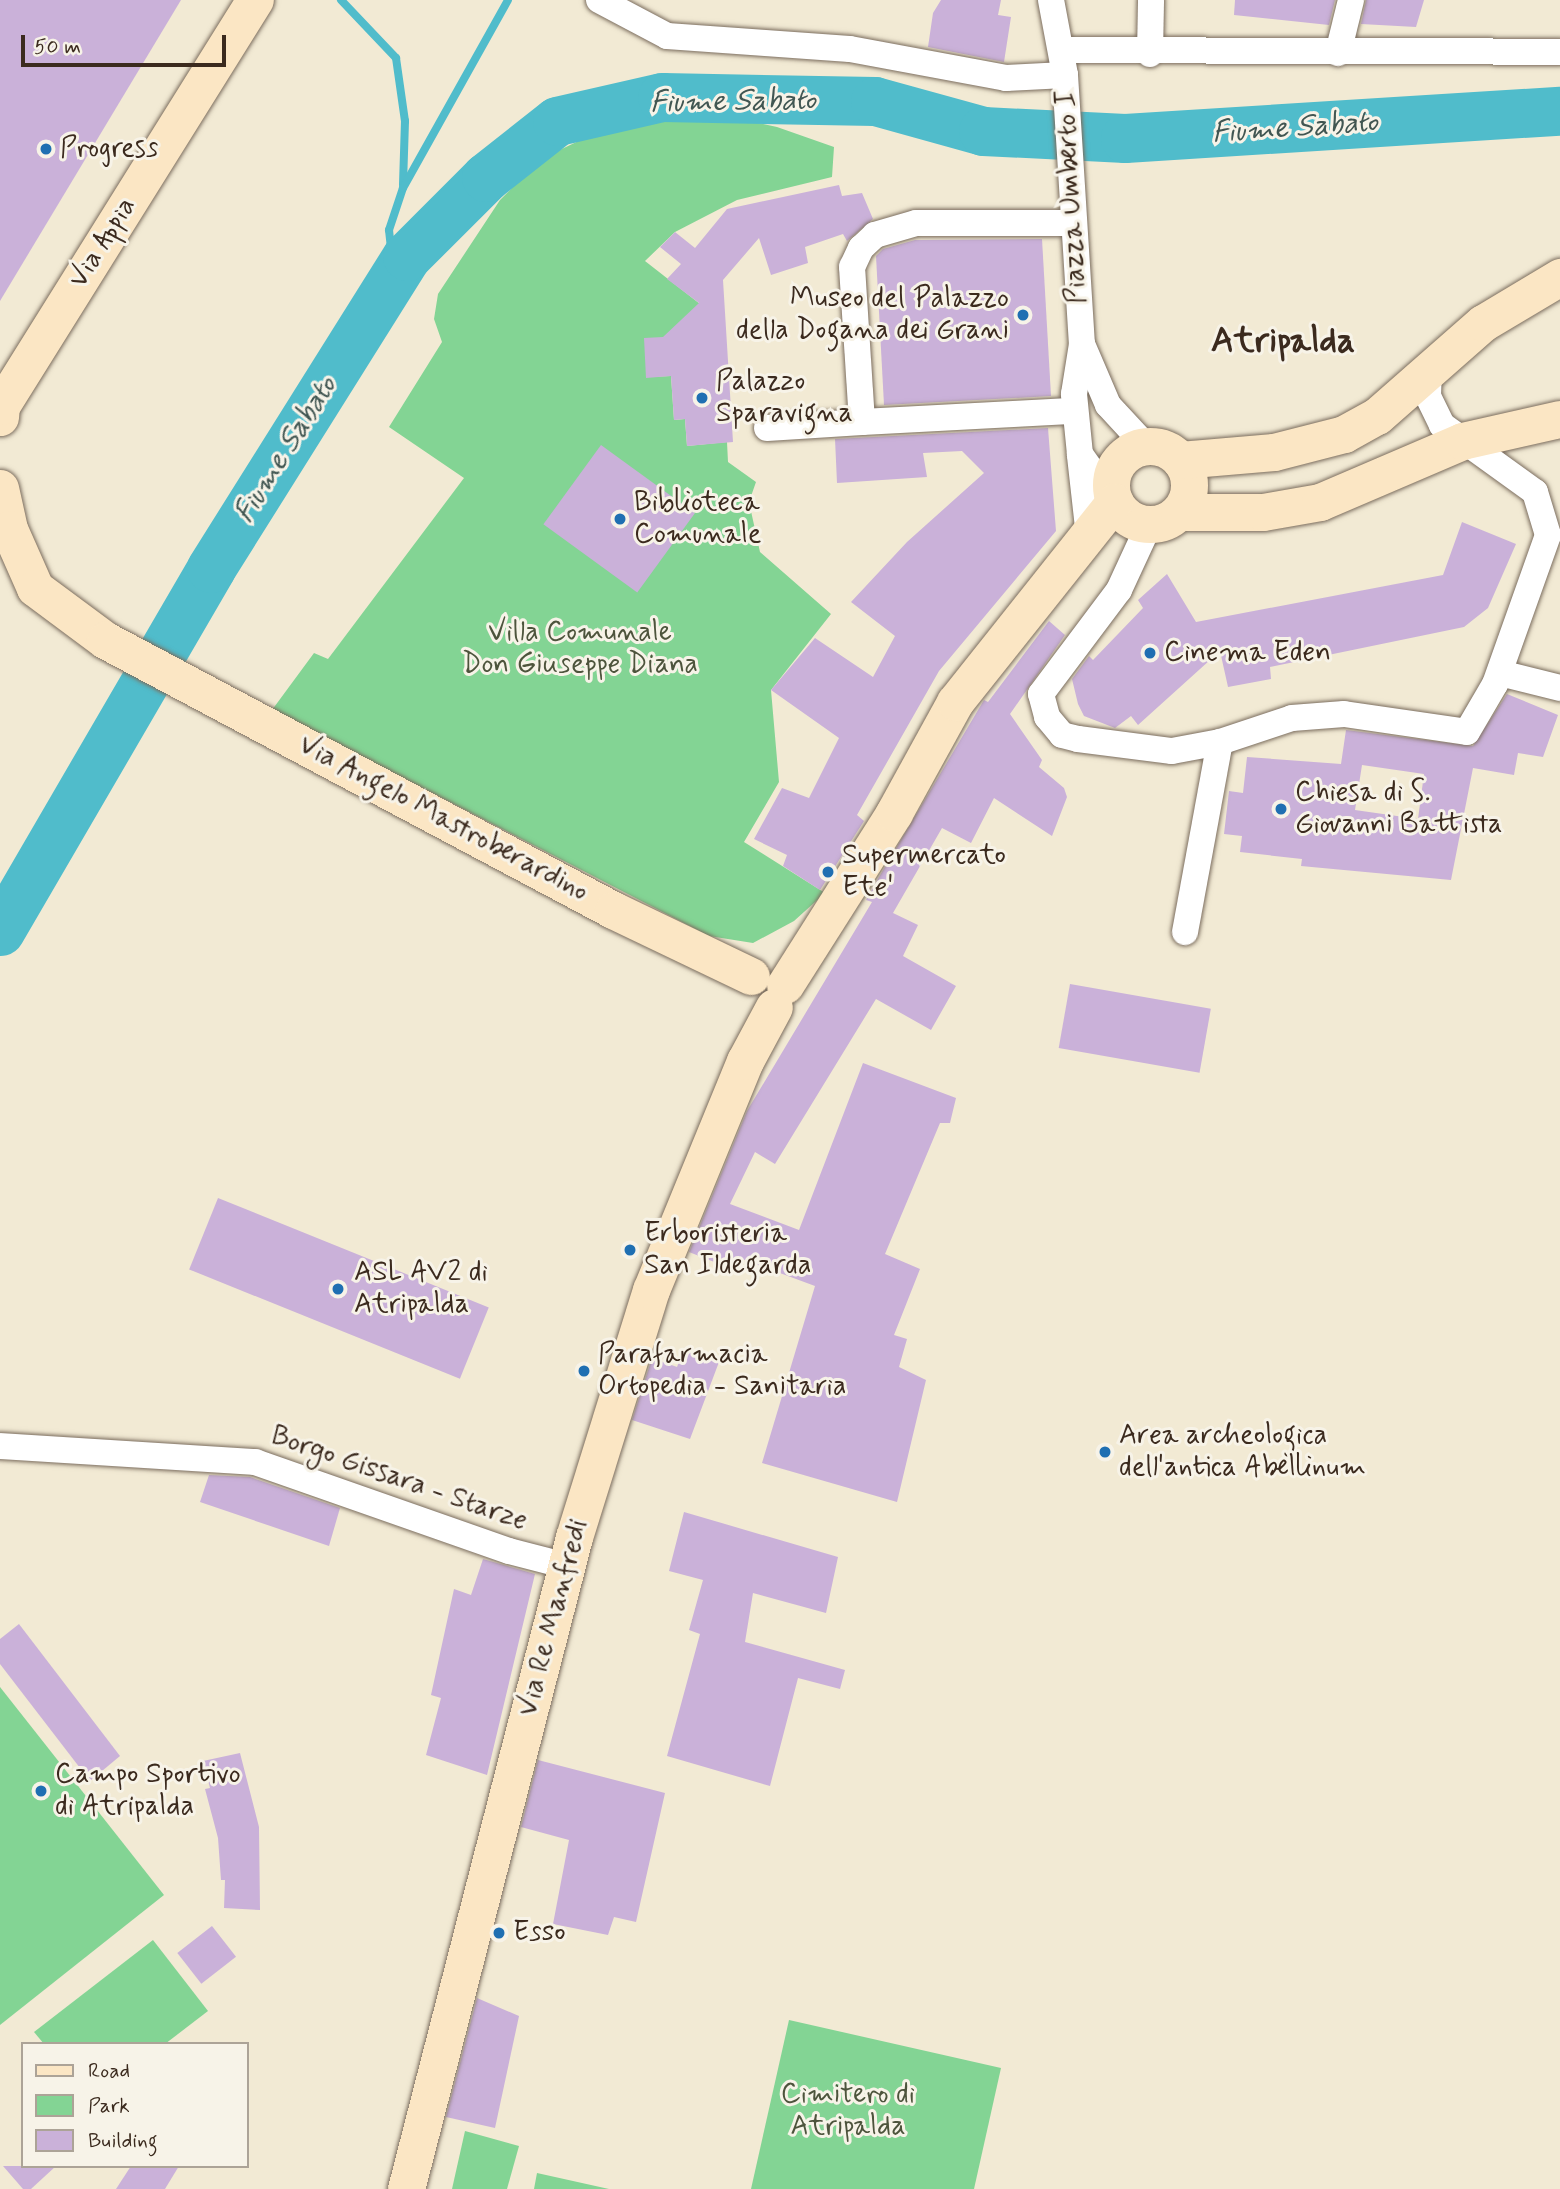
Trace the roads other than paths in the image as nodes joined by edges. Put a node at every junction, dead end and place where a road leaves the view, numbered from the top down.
1 (255, 0) edge
2 (599, 0) edge
3 (1051, 0) edge
4 (1151, 0) edge
5 (1351, 0) edge
6 (1560, 52) edge
7 (1338, 53) junction
8 (1150, 54) junction
9 (1064, 71) junction
10 (1074, 213) junction
11 (1559, 282) edge
12 (1082, 344) junction
13 (1429, 373) junction
14 (1075, 411) junction
15 (0, 417) edge
16 (1560, 419) edge
17 (862, 422) junction
18 (767, 428) dead end
19 (1461, 442) junction
20 (1145, 445) junction
21 (1080, 454) junction
22 (1180, 460) junction
23 (0, 488) edge
24 (1144, 515) junction
25 (1089, 536) junction
26 (1063, 571) junction
27 (1500, 673) junction
28 (1560, 688) edge
29 (1220, 741) junction
30 (1185, 932) dead end
31 (762, 988) junction
32 (0, 1446) edge
33 (567, 1566) junction
34 (406, 2189) edge

1 - 15 street, Via Appia
2 - 9 street
3 - 9 street, Piazza Umberto I
4 - 8 street
5 - 7 street
6 - 7 street
7 - 8 street
8 - 9 street
9 - 10 street, Piazza Umberto I
10 - 12 street, Piazza Umberto I
10 - 17 street
11 - 13 street
12 - 14 street, Piazza Umberto I
12 - 20 street, Piazza Umberto I
13 - 19 street
13 - 22 street
14 - 17 street
14 - 21 street, Piazza Umberto I
16 - 19 street
17 - 18 street
19 - 24 street
19 - 27 street
20 - 22 street, Piazza Umberto I
20 - 24 street
21 - 24 street, Piazza Umberto I
21 - 25 street, Piazza Umberto I
22 - 24 street
23 - 31 street, Via Angelo Mastroberardino
24 - 25 street
24 - 26 street
24 - 29 street
25 - 26 street
26 - 31 street
27 - 28 street
27 - 29 street
29 - 30 street
31 - 33 street, Via Re Manfredi
32 - 33 street, Borgo Gissara - Starze
33 - 34 street, Via Re Manfredi

